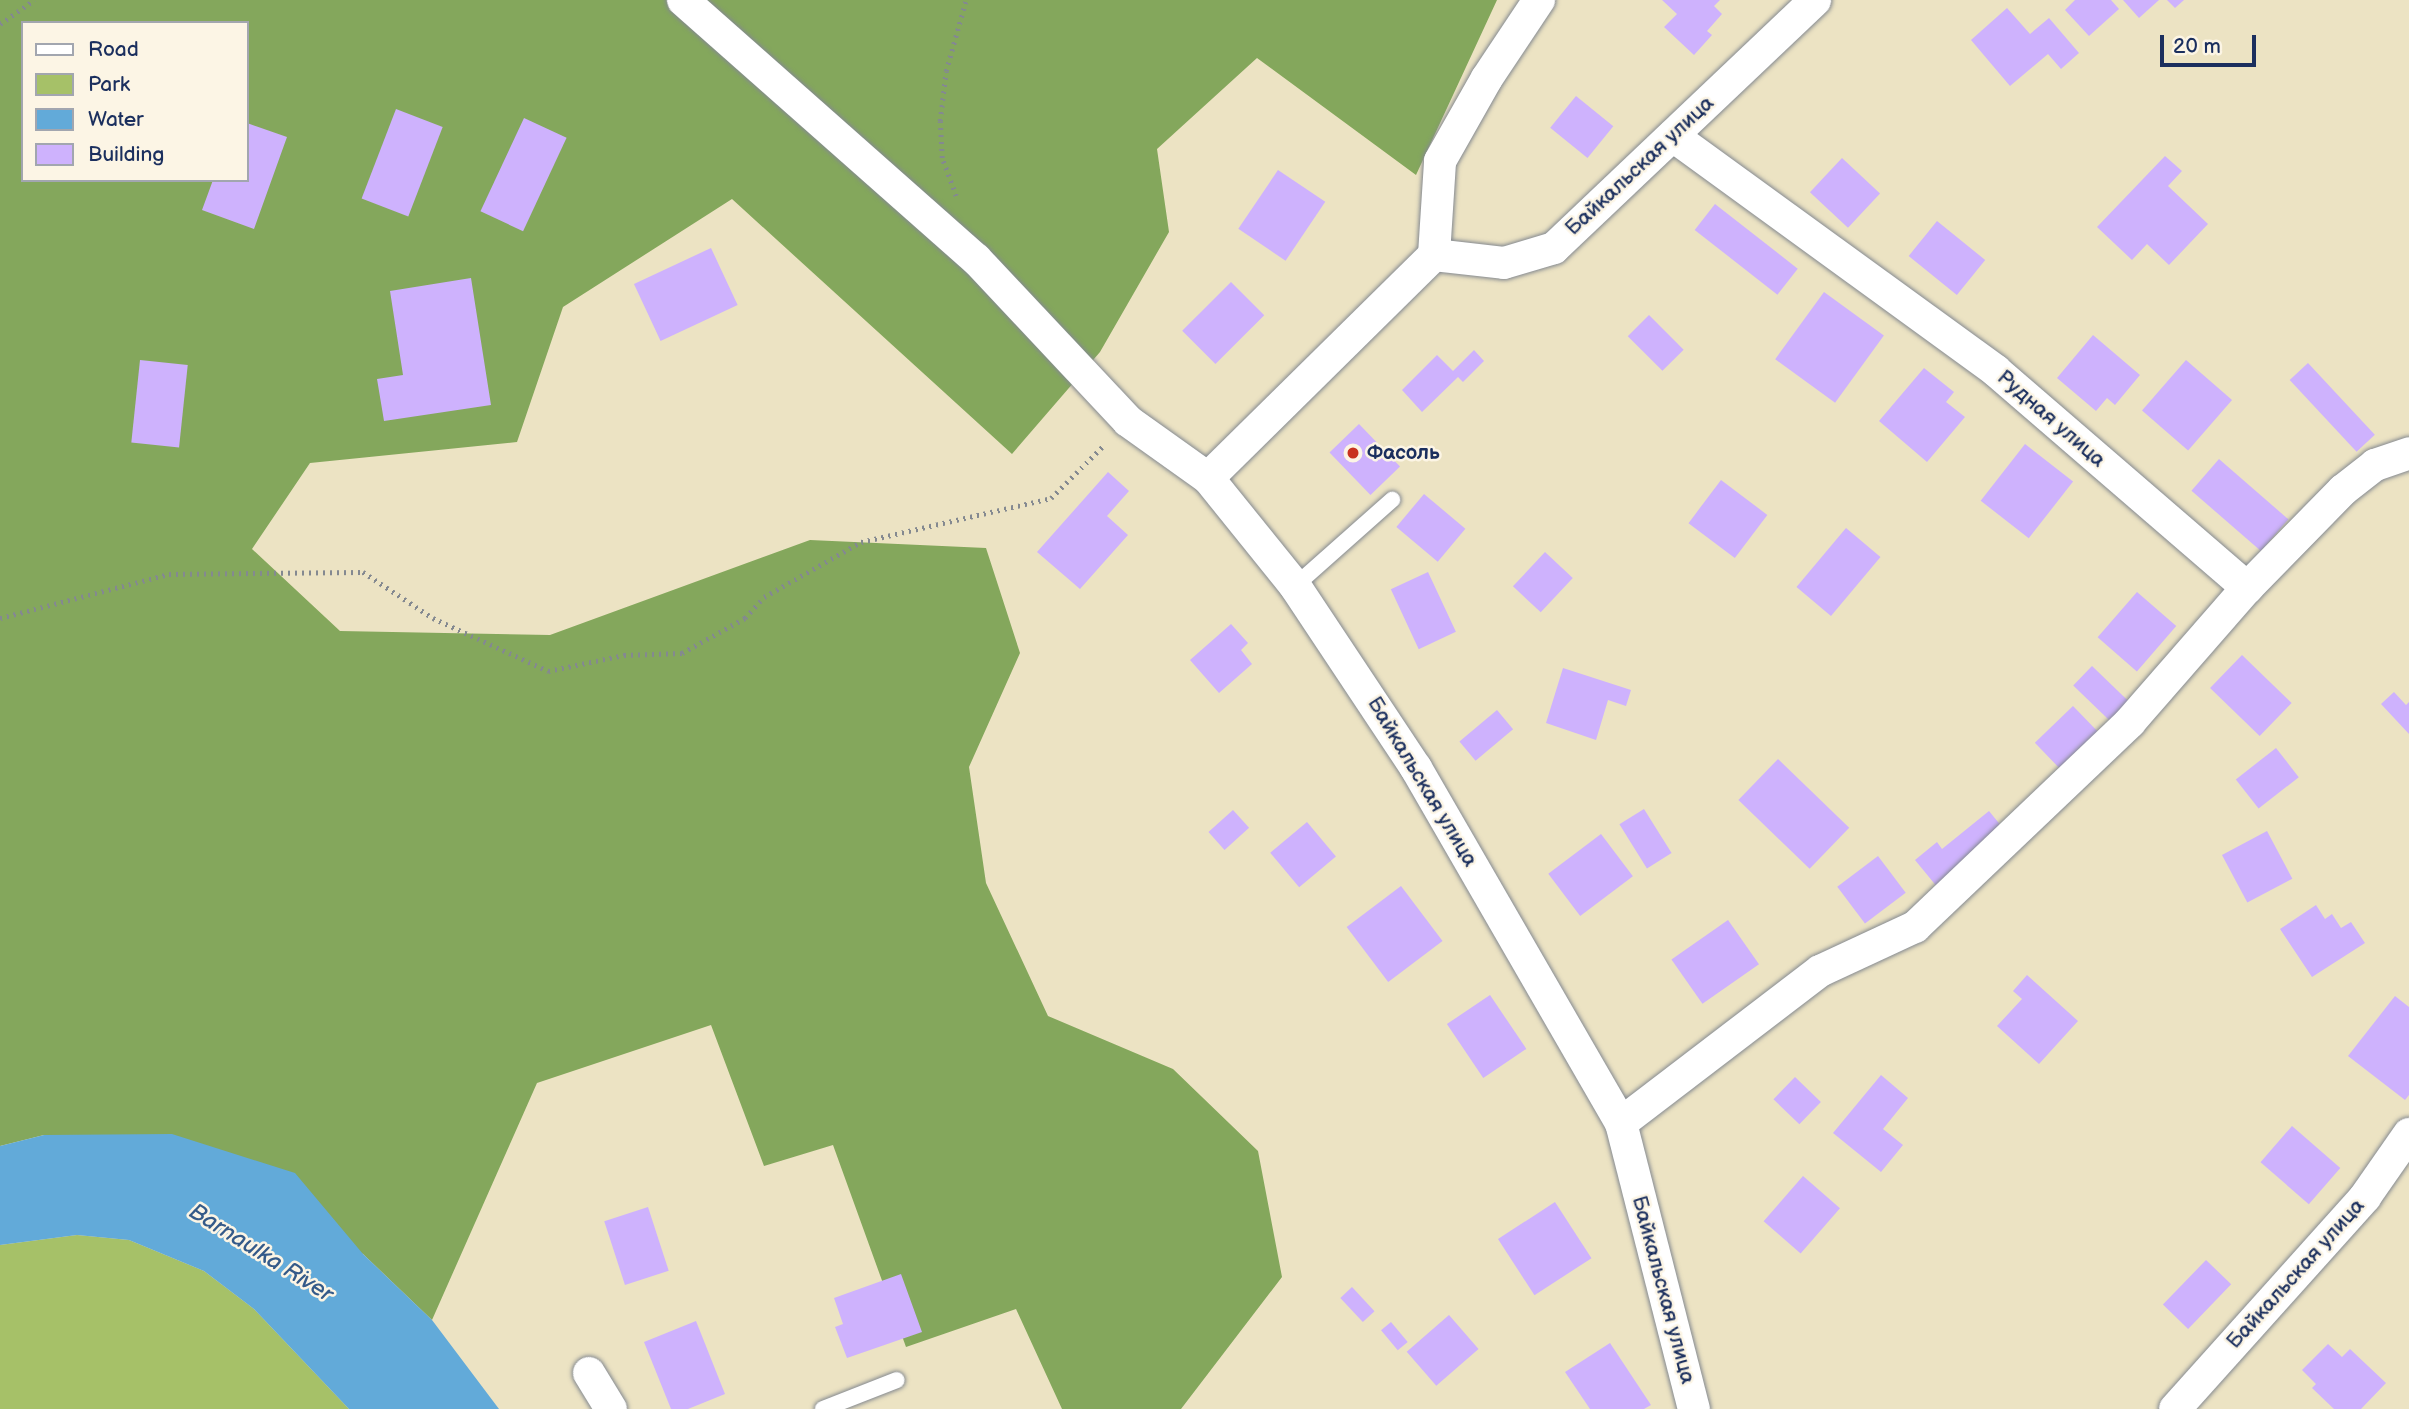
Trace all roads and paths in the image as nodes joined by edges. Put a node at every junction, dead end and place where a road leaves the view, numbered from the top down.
1 (34, 0) edge
2 (683, 0) edge
3 (966, 0) edge
4 (1539, 0) edge
5 (1815, 0) edge
6 (0, 24) edge
7 (1673, 136) junction
8 (960, 209) dead end
9 (1434, 255) junction
10 (1128, 421) junction
11 (2409, 453) edge
12 (1208, 478) junction
13 (1392, 500) dead end
14 (1296, 586) junction
15 (2247, 588) junction
16 (0, 618) edge
17 (1621, 1123) junction
18 (2409, 1134) edge
19 (589, 1373) dead end
20 (897, 1381) dead end
21 (611, 1409) edge
22 (823, 1409) edge
23 (1694, 1409) edge
24 (2175, 1409) edge

1 - 6 path
2 - 10 street, Байкальская улица
3 - 8 path
4 - 9 street
5 - 7 street, Байкальская улица
7 - 9 street, Байкальская улица
7 - 15 street, Рудная улица
9 - 12 street
10 - 12 street, Байкальская улица
10 - 16 path
11 - 15 street
12 - 14 street, Байкальская улица
13 - 14 lane
14 - 17 street, Байкальская улица
15 - 17 street
17 - 23 street, Байкальская улица
18 - 24 street, Байкальская улица
19 - 21 street
20 - 22 lane

